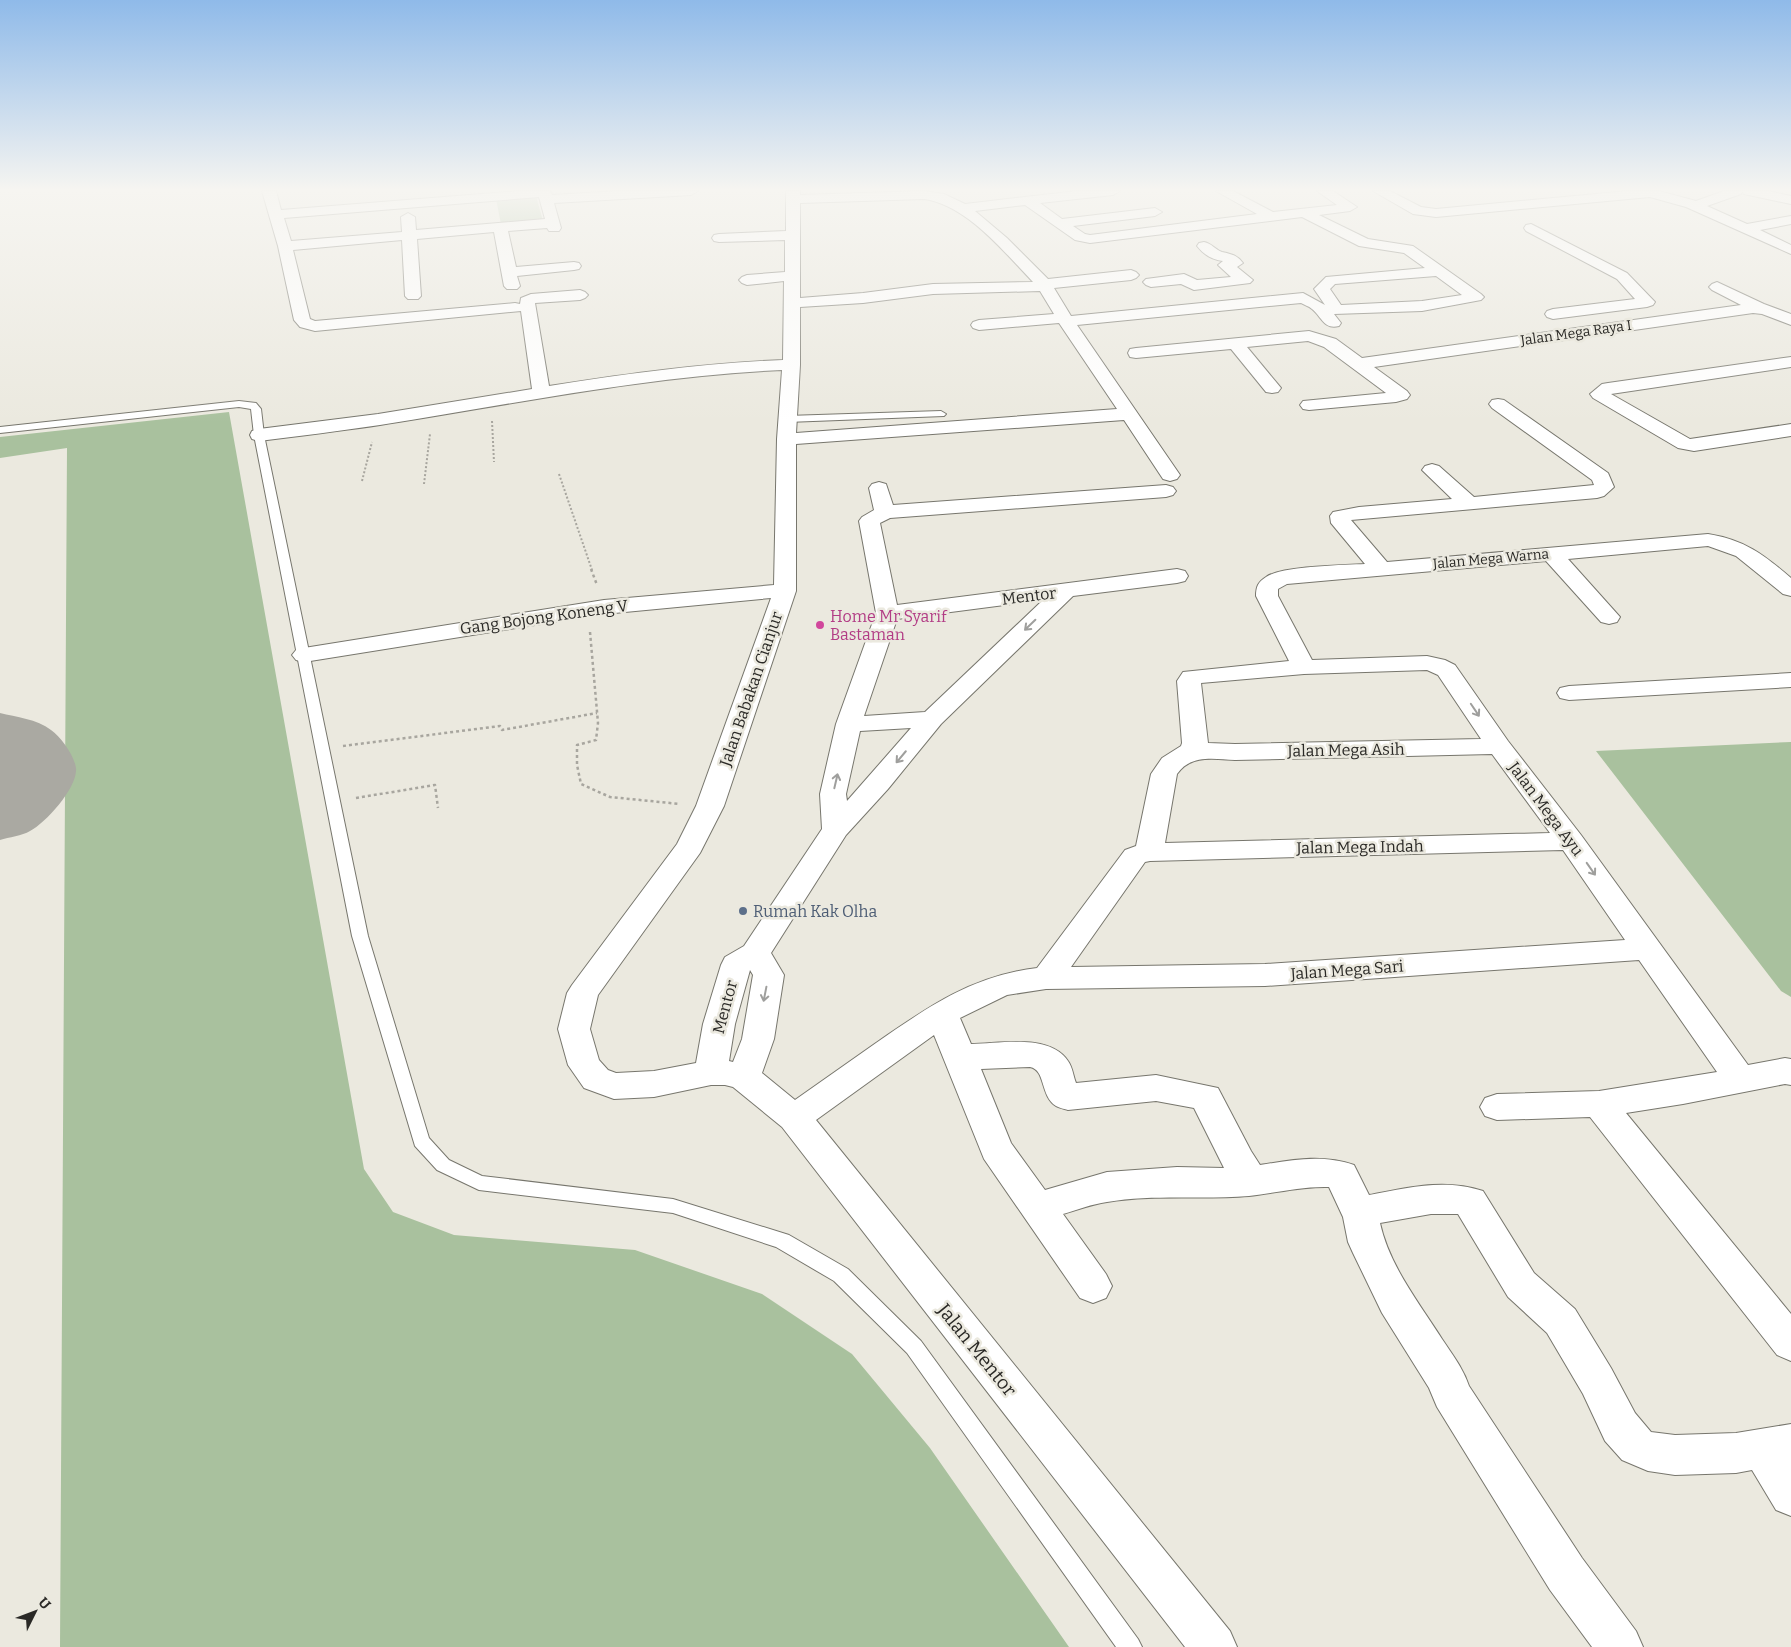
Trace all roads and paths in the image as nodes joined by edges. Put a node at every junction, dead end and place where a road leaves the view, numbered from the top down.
1 (291, 268) edge
2 (412, 268) edge
3 (508, 268) edge
4 (565, 268) edge
5 (792, 268) edge
6 (1028, 268) edge
7 (1123, 268) edge
8 (1229, 268) edge
9 (1435, 268) edge
10 (1608, 268) edge
11 (1440, 271) junction
12 (1132, 275) junction
13 (792, 276) junction
14 (747, 280) dead end
15 (1151, 282) junction
16 (1044, 285) junction
17 (1717, 286) dead end
18 (580, 295) dead end
19 (414, 296) dead end
20 (1647, 302) junction
21 (792, 303) junction
22 (515, 308) dead end
23 (1759, 308) junction
24 (1184, 310) junction
25 (1553, 314) dead end
26 (1680, 318) junction
27 (1064, 320) junction
28 (1791, 320) edge
29 (979, 325) dead end
30 (1346, 332) dead end
31 (1236, 344) junction
32 (1357, 344) dead end
33 (1136, 354) dead end
34 (1791, 362) edge
35 (1367, 363) junction
36 (791, 365) junction
37 (1272, 388) dead end
38 (541, 392) junction
39 (490, 400) junction
40 (1498, 404) dead end
41 (1309, 405) dead end
42 (432, 411) junction
43 (941, 414) dead end
44 (1129, 414) junction
45 (378, 420) junction
46 (787, 429) junction
47 (0, 430) edge
48 (1791, 430) edge
49 (259, 435) junction
50 (494, 462) dead end
51 (1432, 470) dead end
52 (559, 474) dead end
53 (362, 481) dead end
54 (424, 484) dead end
55 (879, 488) dead end
56 (1469, 503) junction
57 (885, 512) junction
58 (1552, 554) junction
59 (1382, 569) junction
60 (1177, 576) dead end
61 (1791, 589) edge
62 (785, 591) junction
63 (1065, 591) junction
64 (596, 608) junction
65 (887, 613) junction
66 (1609, 618) dead end
67 (304, 655) junction
68 (1304, 667) junction
69 (1791, 680) edge
70 (1569, 693) dead end
71 (597, 712) junction
72 (932, 719) junction
73 (849, 724) junction
74 (1499, 746) junction
75 (323, 750) junction
76 (1193, 750) junction
77 (333, 802) junction
78 (698, 805) junction
79 (438, 808) dead end
80 (836, 829) junction
81 (1571, 841) junction
82 (1149, 852) junction
83 (1647, 949) junction
84 (755, 953) junction
85 (1046, 978) junction
86 (942, 1013) junction
87 (959, 1057) junction
88 (1791, 1072) edge
89 (704, 1076) junction
90 (1740, 1079) junction
91 (1599, 1104) junction
92 (1497, 1107) dead end
93 (794, 1118) junction
94 (1251, 1181) junction
95 (1036, 1207) junction
96 (1359, 1212) junction
97 (1093, 1286) dead end
98 (1791, 1343) edge
99 (1776, 1446) edge
100 (1791, 1495) edge
101 (1130, 1647) edge
102 (1214, 1647) edge
103 (1620, 1647) edge

1 - 22 street
2 - 19 street
3 - 4 street
5 - 13 street, Jalan Babakan Cianjur
6 - 16 street
7 - 12 street
8 - 15 street
9 - 11 street
10 - 20 street
11 - 11 street
12 - 15 street
12 - 16 street
13 - 14 street
13 - 21 street, Jalan Babakan Cianjur
15 - 24 street
16 - 21 street
16 - 27 street
17 - 23 street
18 - 38 street
20 - 25 street
20 - 26 street
21 - 36 street, Jalan Babakan Cianjur
23 - 26 street, Jalan Mega Raya I
23 - 28 street, Jalan Mega Raya I
24 - 27 street
24 - 30 street
26 - 35 street, Jalan Mega Raya I
27 - 29 street
27 - 44 street
31 - 33 street
31 - 35 street
31 - 37 street
32 - 35 street
34 - 48 street
35 - 41 street
36 - 38 street
36 - 46 street, Jalan Babakan Cianjur
38 - 39 street
39 - 42 street
39 - 50 path
40 - 56 street
42 - 45 street
42 - 54 path
43 - 46 lane
44 - 46 street
44 - 57 street
45 - 49 street
45 - 53 path
46 - 62 street, Jalan Babakan Cianjur
47 - 49 lane
49 - 67 lane
51 - 56 street
52 - 64 path
55 - 57 street
56 - 59 street
57 - 65 street
58 - 59 street, Jalan Mega Warna
58 - 61 street, Jalan Mega Warna
58 - 66 street
59 - 68 street, Jalan Mega Warna
60 - 63 street
62 - 64 street, Gang Bojong Koneng V
62 - 78 street, Jalan Babakan Cianjur
63 - 65 street, Mentor
63 -> 72 street, Mentor
64 - 67 street, Gang Bojong Koneng V
64 - 71 path
65 - 73 street
67 - 75 lane
68 -> 74 street, Jalan Mega Ayu
68 - 76 street
69 - 70 street
71 - 75 path
71 - 78 path
72 - 73 street
72 -> 80 street, Mentor
80 -> 73 street
74 - 76 street, Jalan Mega Asih
74 - 81 street, Jalan Mega Ayu
75 - 77 lane
76 - 82 street
77 - 79 path
77 - 101 lane
78 - 89 street, Jalan Babakan Cianjur
80 - 84 street, Mentor
81 - 82 street, Jalan Mega Indah
81 -> 83 street, Jalan Mega Ayu
82 - 85 street
83 - 85 street, Jalan Mega Sari
83 - 90 street, Jalan Mega Ayu
84 - 89 street, Mentor
84 -> 89 street
85 - 86 street, Jalan Mega Sari
86 - 87 street
86 - 93 street, Jalan Mega Sari
87 - 94 street
87 - 95 street
88 - 90 street
89 - 93 street, Jalan Mentor
90 - 91 street
91 - 92 street
91 - 98 street
93 - 102 street, Jalan Mentor
94 - 95 street
94 - 96 street
95 - 97 street
96 - 99 street
96 - 103 street
99 - 100 street

